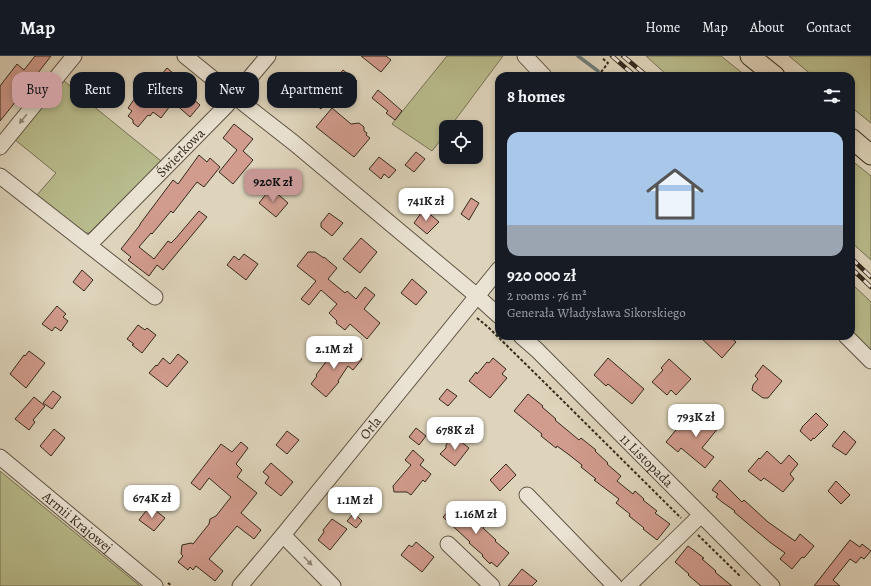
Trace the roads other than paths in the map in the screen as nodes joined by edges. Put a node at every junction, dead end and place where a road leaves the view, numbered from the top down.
1 (74, 56) edge
2 (186, 56) edge
3 (268, 56) edge
4 (524, 56) edge
5 (750, 56) edge
6 (205, 72) edge
7 (254, 72) edge
8 (540, 72) edge
9 (770, 72) edge
10 (222, 108) edge
11 (249, 108) edge
12 (855, 141) edge
13 (0, 147) edge
14 (871, 155) edge
15 (0, 176) edge
16 (89, 245) junction
17 (495, 274) edge
18 (476, 296) junction
19 (155, 297) dead end
20 (495, 313) edge
21 (526, 340) edge
22 (850, 340) edge
23 (871, 361) edge
24 (0, 457) edge
25 (527, 495) dead end
26 (701, 515) junction
27 (283, 535) junction
28 (448, 544) dead end
29 (155, 586) edge
30 (240, 586) edge
31 (333, 586) edge
32 (492, 586) edge
33 (615, 586) edge
34 (628, 586) edge
35 (772, 586) edge

1 -> 13 street
2 - 6 street
3 - 7 street, Świerkowa
4 - 8 street
5 - 9 main road
10 - 16 street, Świerkowa
11 - 18 street
12 - 14 main road
15 - 16 street
16 - 19 street
17 - 18 street, Orla
18 - 20 street
18 - 27 street, Orla
21 - 26 street, 11 Listopada
22 - 23 street
24 - 29 street, Armii Krajowej
25 - 33 street
26 - 34 street
26 - 35 street, 11 Listopada
27 - 30 street, Orla
27 -> 31 street
28 - 32 street

